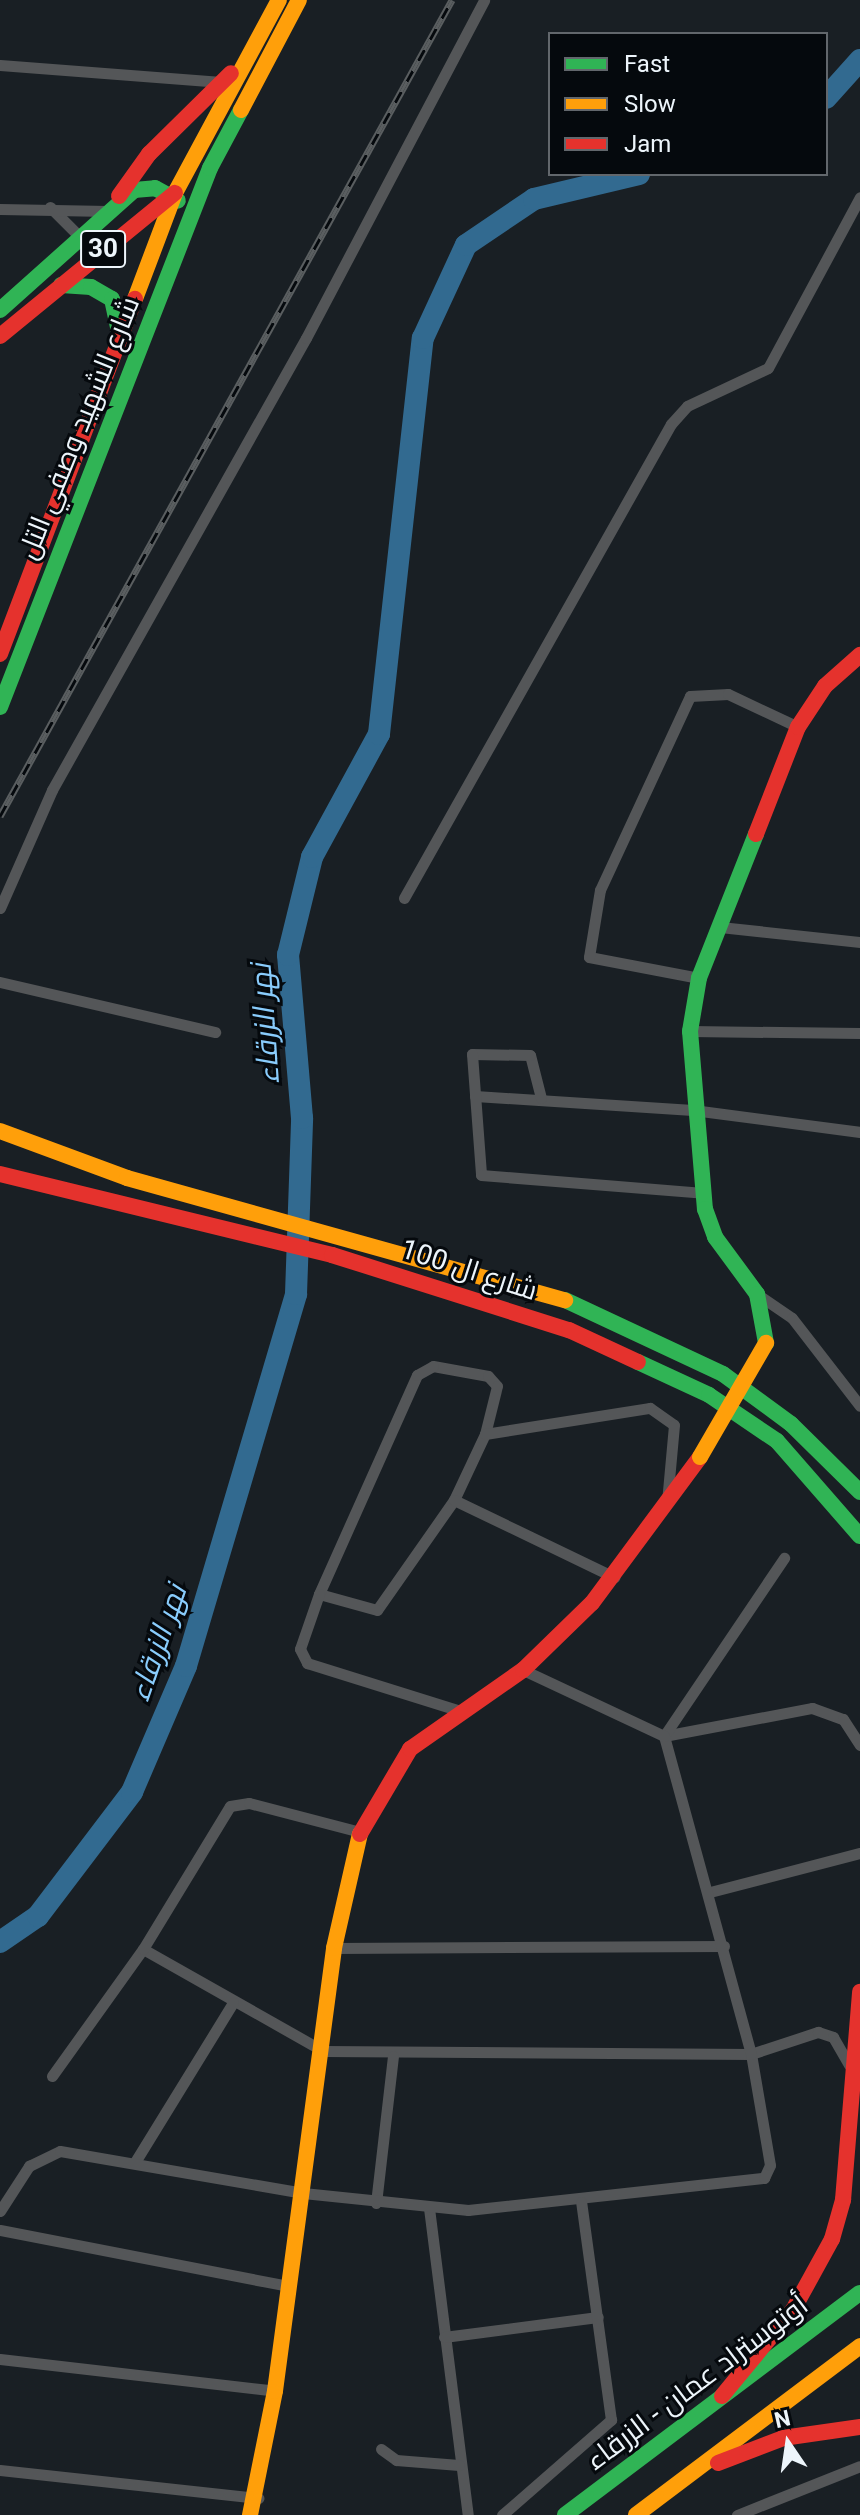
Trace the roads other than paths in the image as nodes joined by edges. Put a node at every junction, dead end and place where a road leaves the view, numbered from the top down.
1 (278, 0) edge
2 (299, 0) edge
3 (484, 0) edge
4 (241, 63) junction
5 (0, 65) edge
6 (221, 82) junction
7 (210, 168) junction
8 (175, 193) junction
9 (860, 197) edge
10 (49, 207) junction
11 (0, 209) edge
12 (110, 209) junction
13 (188, 222) junction
14 (79, 236) junction
15 (61, 285) junction
16 (0, 310) edge
17 (0, 336) edge
18 (121, 343) junction
19 (0, 654) edge
20 (858, 660) edge
21 (0, 707) edge
22 (798, 727) junction
23 (404, 898) dead end
24 (0, 908) edge
25 (720, 927) junction
26 (860, 942) edge
27 (699, 978) junction
28 (0, 982) edge
29 (690, 1031) junction
30 (215, 1032) dead end
31 (860, 1033) edge
32 (475, 1096) junction
33 (541, 1098) junction
34 (693, 1110) junction
35 (0, 1131) edge
36 (860, 1132) edge
37 (0, 1174) edge
38 (703, 1193) junction
39 (757, 1294) junction
40 (860, 1406) edge
41 (485, 1434) junction
42 (860, 1492) edge
43 (454, 1500) junction
44 (667, 1507) junction
45 (860, 1536) edge
46 (784, 1558) dead end
47 (614, 1577) junction
48 (319, 1594) junction
49 (523, 1670) junction
50 (460, 1711) junction
51 (664, 1736) junction
52 (860, 1745) edge
53 (360, 1832) junction
54 (860, 1853) edge
55 (710, 1892) junction
56 (724, 1946) junction
57 (334, 1948) junction
58 (143, 1949) junction
59 (860, 1992) edge
60 (233, 2003) junction
61 (323, 2051) junction
62 (751, 2054) junction
63 (393, 2056) junction
64 (849, 2065) junction
65 (52, 2076) dead end
66 (135, 2162) junction
67 (303, 2193) junction
68 (581, 2202) junction
69 (376, 2203) junction
70 (429, 2208) junction
71 (0, 2211) edge
72 (0, 2230) edge
73 (287, 2286) junction
74 (860, 2293) edge
75 (598, 2317) junction
76 (444, 2337) junction
77 (860, 2346) edge
78 (0, 2359) edge
79 (275, 2391) junction
80 (722, 2396) junction
81 (860, 2427) edge
82 (381, 2449) dead end
83 (459, 2465) junction
84 (860, 2466) edge
85 (0, 2470) edge
86 (685, 2478) junction
87 (255, 2510) edge
88 (468, 2515) edge
89 (502, 2515) edge
90 (565, 2515) edge
91 (636, 2515) edge
92 (737, 2515) edge

1 - 4 main road, شارع الشهيد وصفي التل / 30
2 - 7 main road, شارع الشهيد وصفي التل / 30
3 - 24 street
4 - 6 main road
4 - 8 main road, شارع الشهيد وصفي التل / 30
5 - 6 street
6 - 12 main road
7 - 8 main road, 30
7 - 13 main road, شارع الشهيد وصفي التل
8 - 12 main road, 30
8 - 13 main road
8 - 15 main road, 30
8 - 18 main road, شارع الشهيد وصفي التل
9 - 23 street
10 - 11 street
10 - 12 street
10 - 14 street
12 - 14 main road, 30
13 - 21 main road, شارع الشهيد وصفي التل
14 - 16 main road, 30
15 - 17 main road, 30
15 - 18 main road
18 - 19 main road, شارع الشهيد وصفي التل
20 - 22 main road
22 - 25 main road
22 - 27 street
25 - 26 street
25 - 27 main road
27 - 29 main road
28 - 30 street
29 - 31 street
29 - 34 main road
32 - 33 street
32 - 33 street
32 - 38 street
33 - 34 street
34 - 36 street
34 - 38 main road
35 - 42 main road, شارع ال 100
37 - 45 main road, شارع ال 100
38 - 39 main road
39 - 40 street
39 - 44 main road, bridge
41 - 43 street
41 - 44 street
41 - 48 street
43 - 47 street
43 - 48 street
44 - 47 main road
46 - 51 street
47 - 49 main road
48 - 50 street
49 - 50 main road
49 - 51 street
50 - 53 main road
51 - 52 street
51 - 55 street
53 - 57 main road
53 - 58 street
54 - 55 street
55 - 56 street
56 - 57 street
56 - 62 street
57 - 61 main road
58 - 60 street
58 - 65 street
59 - 64 main road
60 - 61 street
60 - 66 street
61 - 63 street
61 - 67 main road
62 - 63 street
62 - 64 street
62 - 68 street
63 - 69 street
64 - 80 main road
66 - 67 street
66 - 71 street
67 - 69 street
67 - 73 main road
68 - 70 street
68 - 75 street
69 - 70 street
70 - 76 street
72 - 73 street
73 - 79 main road
74 - 80 main road, أوتوستراد عمان - الزرقاء
75 - 76 street
75 - 89 street
76 - 83 street
77 - 86 main road
78 - 79 street
79 - 87 main road
80 - 90 main road, أوتوستراد عمان - الزرقاء
81 - 86 main road
82 - 83 street
83 - 88 street
84 - 92 street
85 - 87 street
86 - 91 main road

